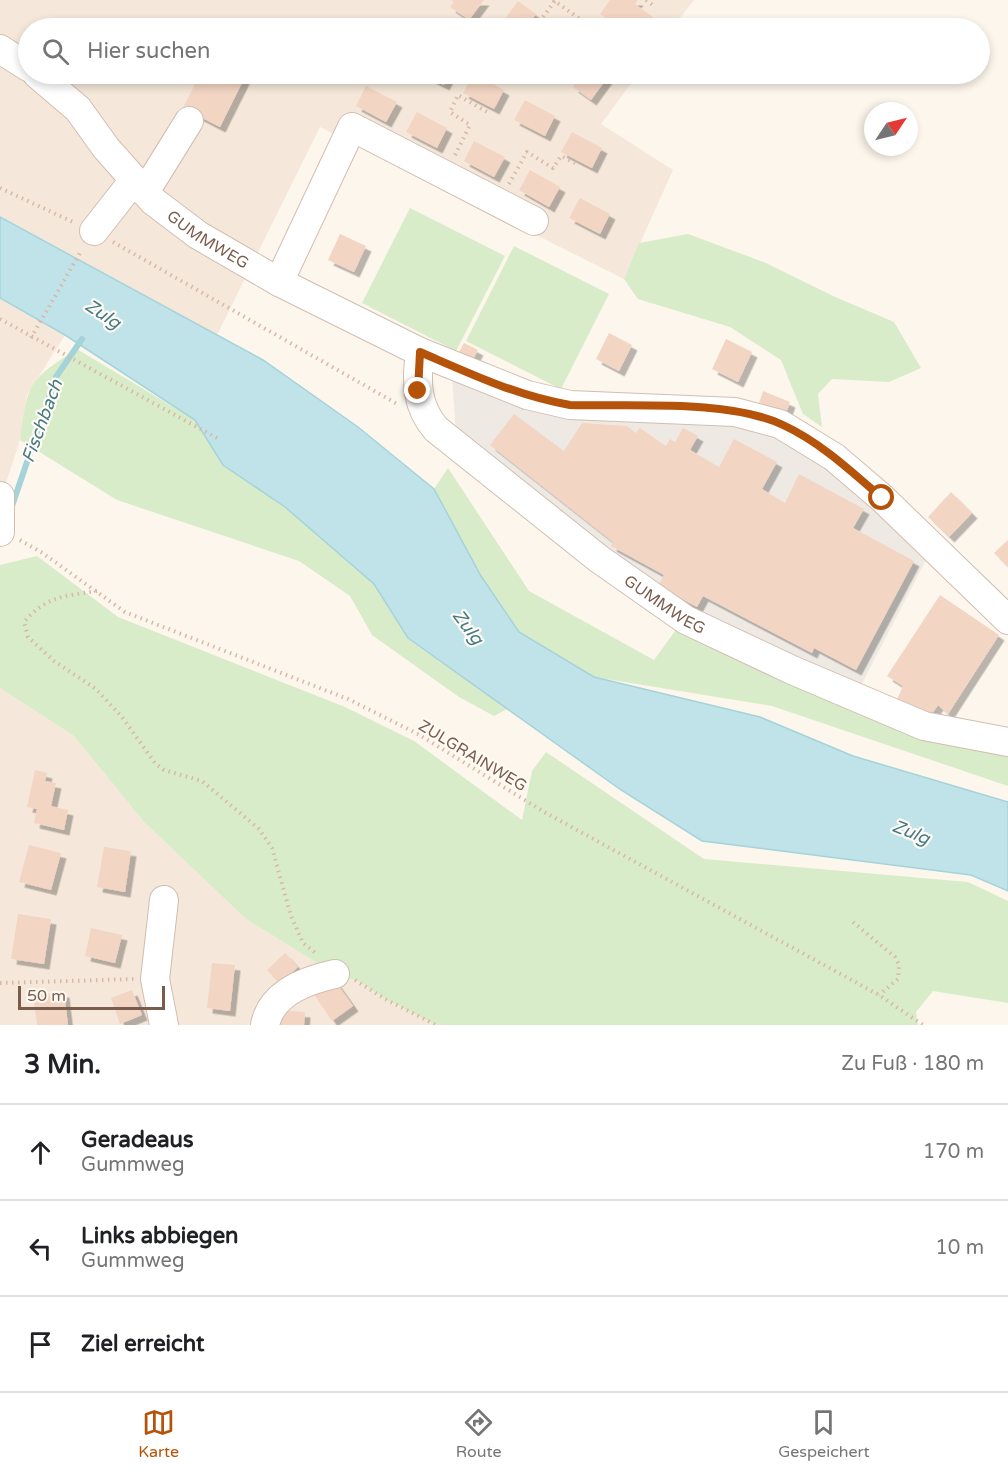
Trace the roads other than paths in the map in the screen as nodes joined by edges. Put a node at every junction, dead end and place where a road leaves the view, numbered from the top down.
1 (0, 49) edge
2 (18, 61) edge
3 (49, 84) edge
4 (189, 121) dead end
5 (139, 186) junction
6 (534, 221) dead end
7 (90, 238) road end
8 (279, 282) junction
9 (420, 352) junction
10 (0, 496) edge
11 (0, 531) edge
12 (1005, 616) edge
13 (1008, 742) edge
14 (164, 900) dead end
15 (331, 968) road end
16 (164, 1025) edge
17 (265, 1025) edge

1 - 2 street
3 - 5 street, GUMMWEG
4 - 5 street
5 - 7 street
5 - 8 street, GUMMWEG
6 - 8 street
8 - 9 street, GUMMWEG
9 - 12 street, GUMMWEG
9 - 13 street, GUMMWEG
10 - 11 street
14 - 16 street
15 - 17 street

